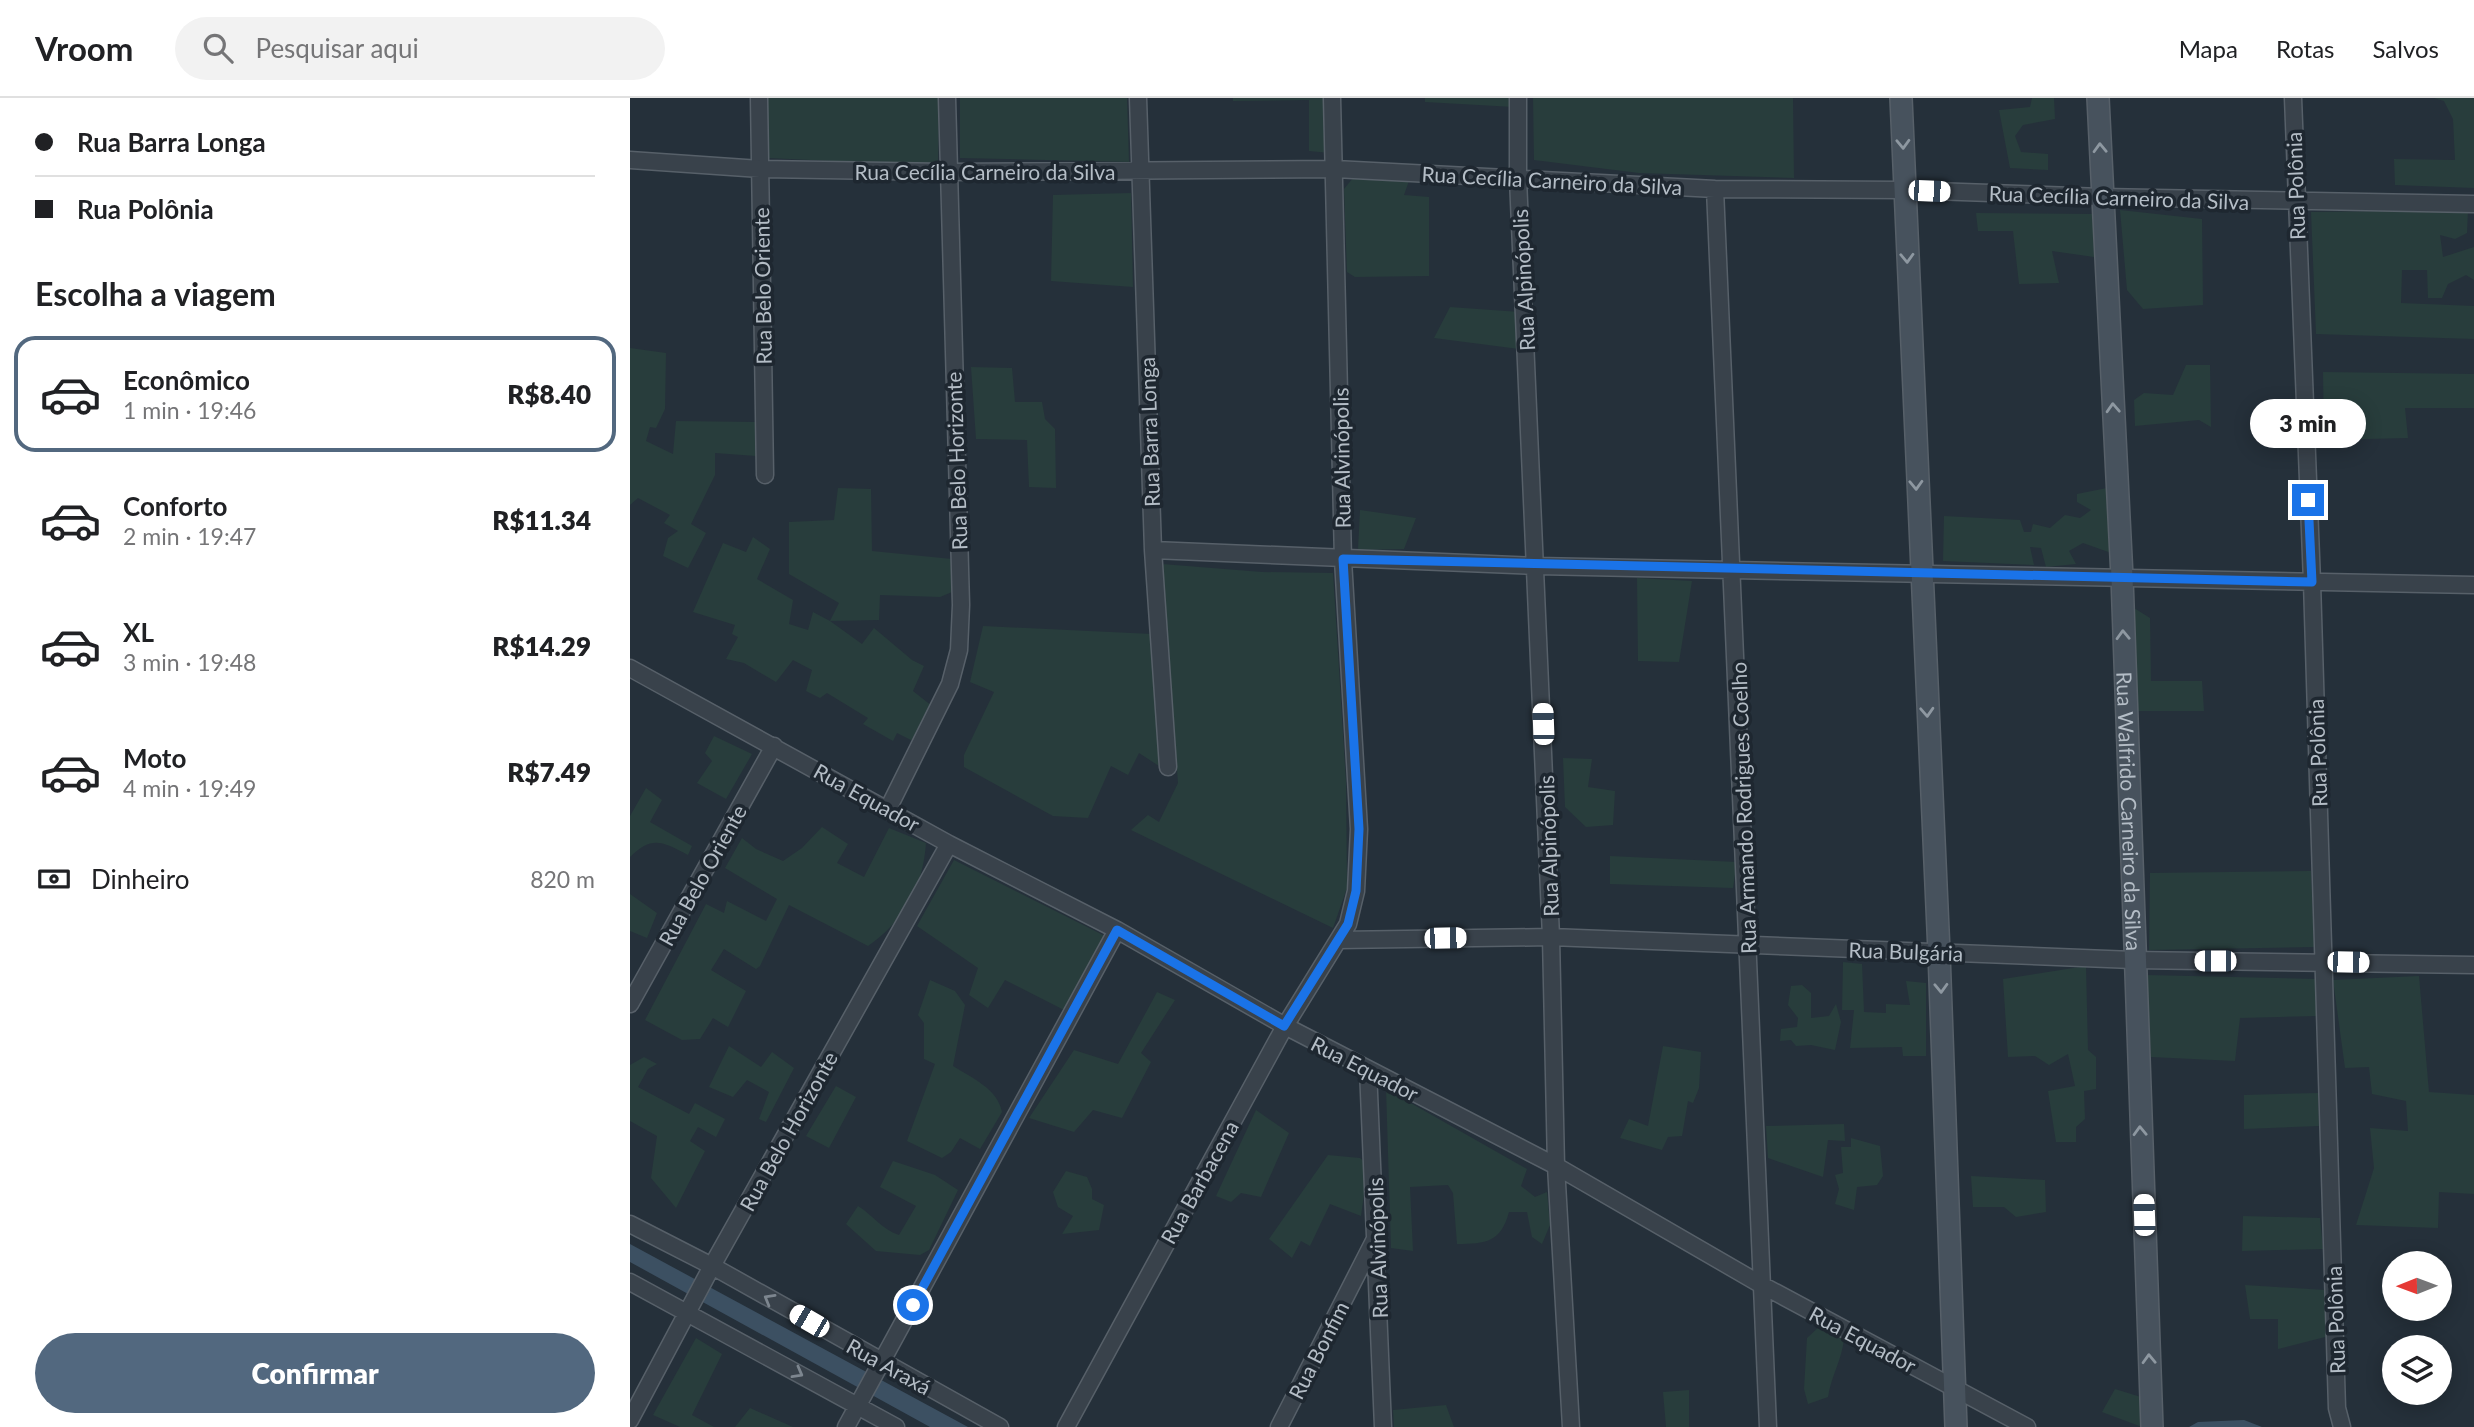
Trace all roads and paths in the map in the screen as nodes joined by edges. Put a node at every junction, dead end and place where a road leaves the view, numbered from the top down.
1 (759, 98) edge
2 (947, 98) edge
3 (1138, 98) edge
4 (1332, 98) edge
5 (1518, 98) edge
6 (1901, 98) edge
7 (2098, 98) edge
8 (2293, 98) edge
9 (630, 160) edge
10 (760, 169) junction
11 (1335, 169) junction
12 (947, 172) junction
13 (1139, 172) junction
14 (1518, 179) junction
15 (1715, 188) junction
16 (1904, 190) junction
17 (2102, 197) junction
18 (2295, 201) junction
19 (2474, 204) edge
20 (765, 475) dead end
21 (1153, 550) junction
22 (1343, 559) junction
23 (1537, 566) junction
24 (1734, 569) junction
25 (1920, 573) junction
26 (2122, 577) junction
27 (2312, 582) junction
28 (2474, 585) edge
29 (630, 667) edge
30 (774, 746) junction
31 (1168, 766) dead end
32 (888, 809) junction
33 (949, 844) junction
34 (1117, 930) junction
35 (1551, 937) junction
36 (1338, 940) junction
37 (1748, 946) junction
38 (1939, 952) junction
39 (2133, 960) junction
40 (2323, 962) junction
41 (2474, 965) edge
42 (630, 1004) edge
43 (1284, 1026) junction
44 (1368, 1069) junction
45 (1556, 1166) junction
46 (630, 1224) edge
47 (1377, 1235) junction
48 (709, 1272) junction
49 (630, 1282) edge
50 (1760, 1284) junction
51 (691, 1307) junction
52 (881, 1367) junction
53 (1953, 1388) junction
54 (861, 1403) junction
55 (630, 1420) edge
56 (846, 1427) edge
57 (896, 1427) edge
58 (1000, 1427) edge
59 (1066, 1427) edge
60 (1279, 1427) edge
61 (1383, 1427) edge
62 (1571, 1427) edge
63 (1768, 1427) edge
64 (1956, 1427) edge
65 (2027, 1427) edge
66 (2152, 1427) edge
67 (2342, 1427) edge

1 - 10 street, Rua Belo Oriente
2 - 12 street, Rua Belo Horizonte
3 - 13 street, Rua Barra Longa
4 - 11 street, Rua Alvinópolis
5 - 14 street, Rua Alpinópolis
6 -> 16 main road
17 -> 7 main road, Rua Walfrido Carneiro da Silva
8 - 18 street, Rua Polônia
9 - 10 street, Rua Cecília Carneiro da Silva
10 - 12 street, Rua Cecília Carneiro da Silva
10 - 20 street, Rua Belo Oriente
11 - 13 street, Rua Cecília Carneiro da Silva
11 - 14 street, Rua Cecília Carneiro da Silva
11 - 22 street, Rua Alvinópolis
12 - 13 street, Rua Cecília Carneiro da Silva
12 - 32 street, Rua Belo Horizonte
13 - 21 street, Rua Barra Longa
14 - 15 street, Rua Cecília Carneiro da Silva
14 - 23 street, Rua Alpinópolis
15 - 16 street, Rua Cecília Carneiro da Silva
15 - 24 street, Rua Armando Rodrigues Coelho
16 - 17 street, Rua Cecília Carneiro da Silva
16 -> 25 main road
17 - 18 street, Rua Cecília Carneiro da Silva
26 -> 17 main road, Rua Walfrido Carneiro da Silva
18 - 19 street, Rua Cecília Carneiro da Silva
18 - 27 street, Rua Polônia
21 - 22 street
21 - 31 street, Rua Barra Longa
22 - 23 street
22 - 36 street, Rua Alvinópolis
23 - 24 street
23 - 35 street, Rua Alpinópolis
24 - 25 street
24 - 37 street, Rua Armando Rodrigues Coelho
25 - 26 street
25 -> 38 main road
26 - 27 street
39 -> 26 main road, Rua Walfrido Carneiro da Silva
27 - 28 street
27 - 40 street, Rua Polônia
29 - 30 street, Rua Equador
30 - 32 street, Rua Equador
30 - 42 street, Rua Belo Oriente
32 - 33 street, Rua Equador
33 - 34 street, Rua Equador
33 - 48 street, Rua Belo Horizonte
34 - 43 street, Rua Equador
34 - 52 street
35 - 36 street, Rua Bulgária
35 - 37 street, Rua Bulgária
35 - 45 street, Rua Alpinópolis
36 - 43 street, Rua Barbacena
37 - 38 street, Rua Bulgária
37 - 50 street, Rua Armando Rodrigues Coelho
38 - 39 street, Rua Bulgária
38 -> 53 main road
39 - 40 street, Rua Bulgária
66 -> 39 main road, Rua Walfrido Carneiro da Silva
40 - 41 street, Rua Bulgária
40 - 67 street, Rua Polônia
43 - 44 street, Rua Equador
43 - 59 street, Rua Barbacena
44 - 45 street, Rua Equador
44 - 47 street, Rua Alvinópolis
45 - 50 street, Rua Equador
45 - 62 street, Rua Alpinópolis
46 - 48 street, Rua Araxá
47 - 60 street, Rua Bonfim
47 - 61 street, Rua Alvinópolis
48 - 51 street, Rua Belo Horizonte
52 -> 48 street, Rua Araxá
49 - 51 street
50 - 53 street, Rua Equador
50 - 63 street, Rua Armando Rodrigues Coelho
51 -> 54 street
51 - 55 street, Rua Belo Horizonte
52 - 54 street
52 - 58 street, Rua Araxá
53 - 64 main road
53 - 65 street, Rua Equador
54 - 56 street
54 - 57 street

